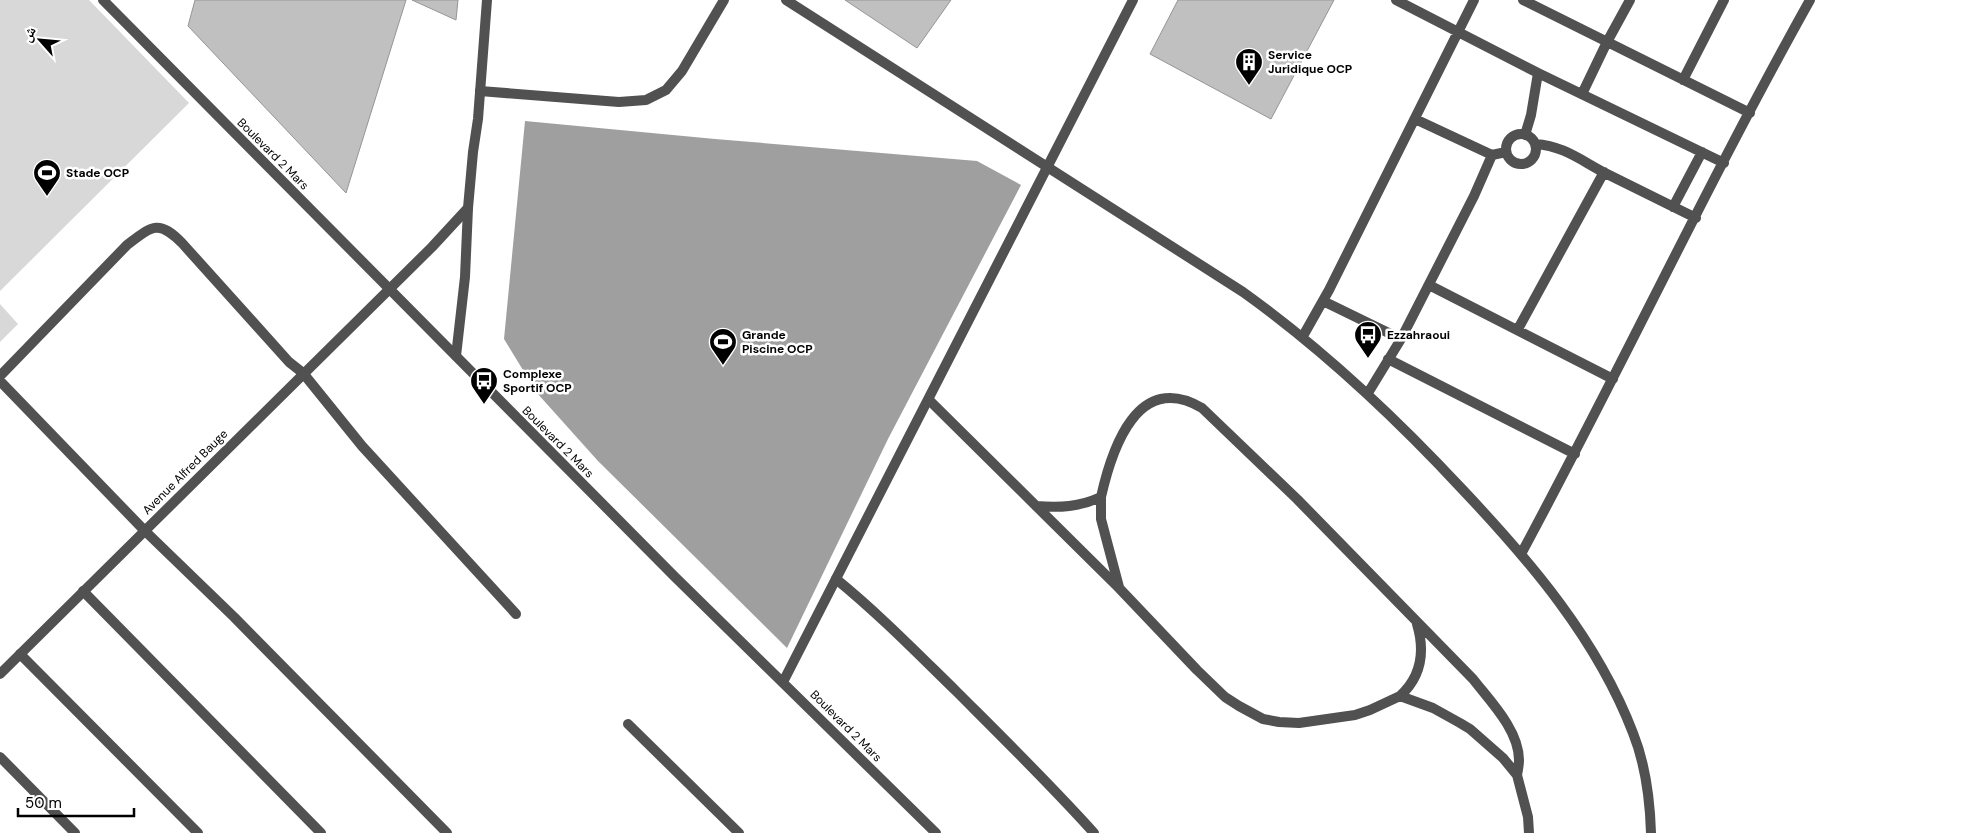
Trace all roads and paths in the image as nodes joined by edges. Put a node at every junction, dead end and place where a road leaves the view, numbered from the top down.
1 (103, 0) edge
2 (487, 0) edge
3 (724, 0) edge
4 (786, 0) edge
5 (1133, 0) edge
6 (1396, 0) edge
7 (1474, 0) edge
8 (1523, 0) edge
9 (1630, 0) edge
10 (1724, 0) edge
11 (1810, 0) edge
12 (1458, 32) junction
13 (1607, 42) junction
14 (1538, 74) junction
15 (1683, 80) junction
16 (480, 90) junction
17 (1582, 94) junction
18 (1750, 113) junction
19 (1415, 119) junction
20 (1525, 135) junction
21 (1535, 144) junction
22 (1506, 152) junction
23 (1702, 152) junction
24 (1492, 155) junction
25 (1724, 163) junction
26 (1048, 168) junction
27 (1604, 172) junction
28 (1673, 207) junction
29 (468, 208) junction
30 (1696, 218) junction
31 (1429, 285) junction
32 (388, 288) junction
33 (1323, 300) junction
34 (1518, 330) junction
35 (1303, 336) junction
36 (1401, 338) junction
37 (456, 356) junction
38 (1388, 359) junction
39 (303, 373) junction
40 (0, 376) edge
41 (1613, 380) junction
42 (0, 381) edge
43 (1368, 393) junction
44 (928, 400) junction
45 (1575, 454) junction
46 (1101, 497) junction
47 (1036, 506) junction
48 (144, 530) junction
49 (1520, 554) junction
50 (836, 579) junction
51 (1119, 588) junction
52 (83, 591) junction
53 (516, 614) dead end
54 (1417, 621) junction
55 (20, 654) junction
56 (2, 667) edge
57 (783, 682) junction
58 (1400, 696) junction
59 (628, 724) dead end
60 (0, 757) edge
61 (1517, 775) junction
62 (75, 833) edge
63 (198, 833) edge
64 (320, 833) edge
65 (447, 833) edge
66 (739, 833) edge
67 (936, 833) edge
68 (1094, 833) edge
69 (1529, 833) edge
70 (1651, 833) edge

1 - 32 street, Boulevard 2 Mars
2 - 16 street
3 - 16 street
4 - 26 street
5 - 26 street
6 - 12 street
7 - 12 street
8 - 13 street
9 - 13 street
10 - 15 street
11 - 18 street
12 - 14 street
12 - 19 street
13 - 15 street
13 - 17 street
14 - 17 street
14 - 20 street
15 - 18 street
16 - 29 street
17 - 23 street
18 - 25 street
19 - 24 street
19 - 33 street
20 - 21 street
20 - 22 street
21 - 22 street
21 - 27 street
22 - 24 street
23 - 25 street
23 - 28 street
24 - 31 street
25 - 30 street
26 - 35 street
26 - 44 street
27 - 28 street
27 - 34 street
28 - 30 street
29 - 32 street, Avenue Alfred Bauge
29 - 37 street
30 - 41 street
31 - 34 street
31 - 36 street
32 - 37 street, Boulevard 2 Mars
32 - 39 street, Avenue Alfred Bauge
33 - 35 street
33 - 36 street
34 - 41 street
35 - 43 street
36 - 38 street
37 - 57 street, Boulevard 2 Mars
38 - 43 street
38 - 45 street
39 - 40 street
39 - 48 street, Avenue Alfred Bauge
39 - 53 street
41 - 45 street
42 - 48 street
43 - 49 street
44 - 47 street
44 - 50 street
45 - 49 street
46 - 47 street
46 - 51 street
46 - 54 street
47 - 51 street
48 - 52 street, Avenue Alfred Bauge
48 - 65 street
49 - 70 street
50 - 57 street
50 - 68 street
51 - 58 street
52 - 55 street, Avenue Alfred Bauge
52 - 64 street
54 - 58 street
54 - 61 street
55 - 56 street, Avenue Alfred Bauge
55 - 63 street
57 - 67 street, Boulevard 2 Mars
58 - 61 street
59 - 66 street
60 - 62 street
61 - 69 street

